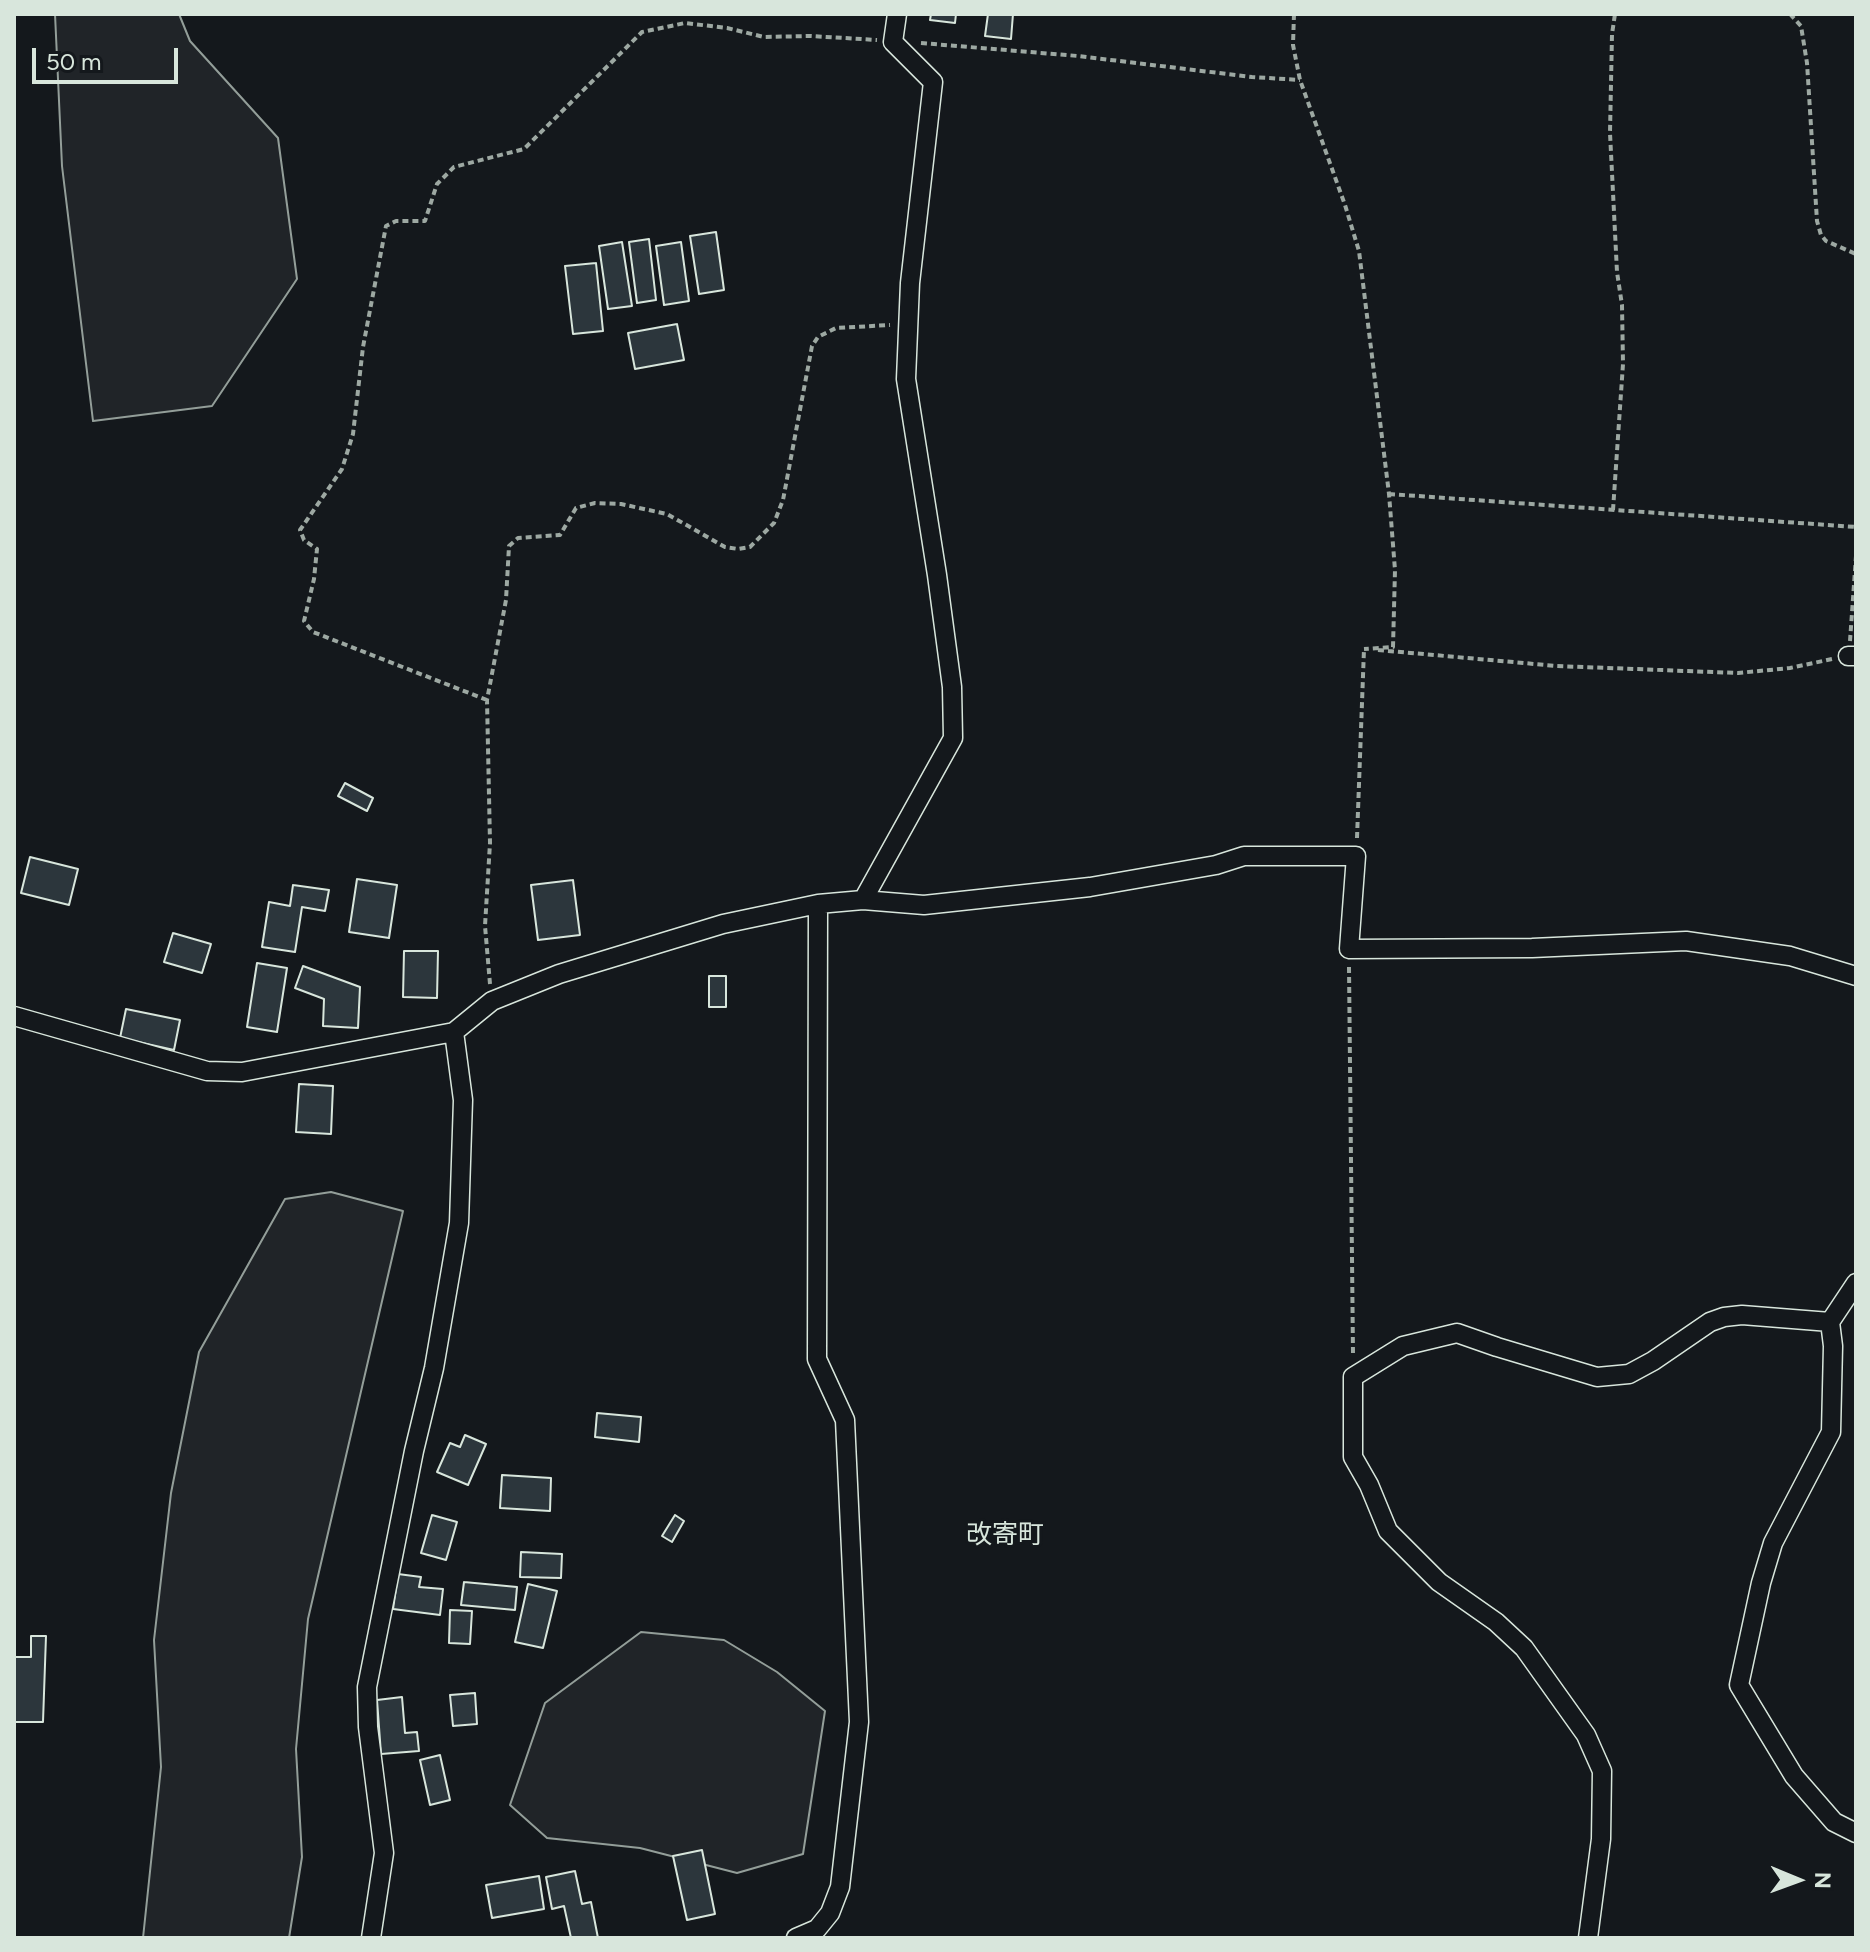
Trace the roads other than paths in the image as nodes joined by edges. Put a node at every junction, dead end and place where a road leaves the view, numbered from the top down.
1 (897, 14) edge
2 (863, 900) junction
3 (818, 904) junction
4 (1853, 970) edge
5 (14, 1016) edge
6 (454, 1032) junction
7 (1856, 1283) edge
8 (1830, 1322) junction
9 (1856, 1833) edge
10 (371, 1938) edge
11 (796, 1938) edge
12 (1588, 1938) edge

1 - 2 street
2 - 3 street
2 - 4 street
3 - 6 street
3 - 11 street
5 - 6 street
6 - 10 street
7 - 8 street
8 - 9 street
8 - 12 street

